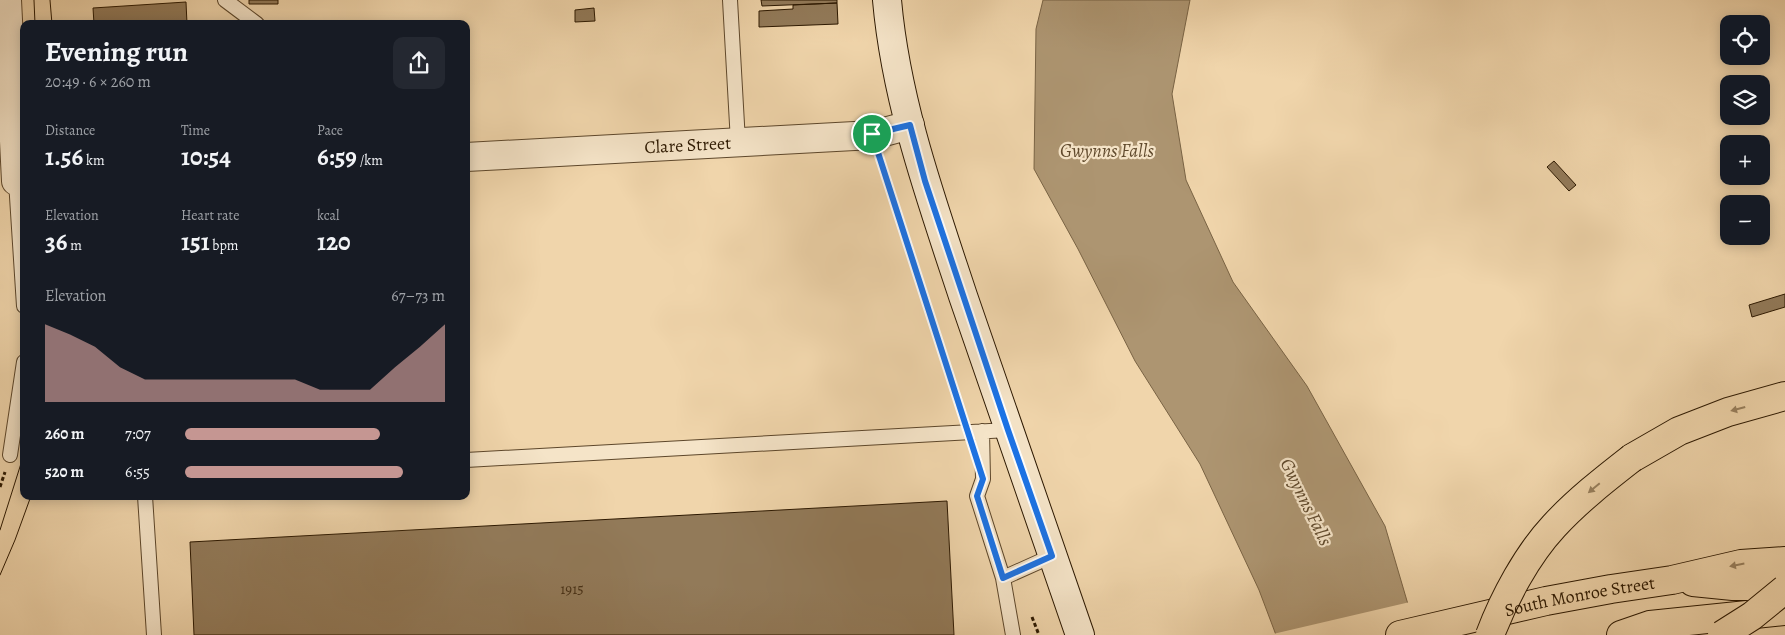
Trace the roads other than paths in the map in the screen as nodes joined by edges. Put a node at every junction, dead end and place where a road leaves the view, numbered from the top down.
1 (7, 0) edge
2 (225, 0) edge
3 (730, 0) edge
4 (887, 0) edge
5 (252, 20) edge
6 (910, 125) junction
7 (738, 142) junction
8 (470, 157) edge
9 (20, 181) edge
10 (20, 389) edge
11 (1785, 396) edge
12 (995, 431) junction
13 (10, 455) dead end
14 (470, 460) edge
15 (145, 500) edge
16 (1052, 556) junction
17 (1785, 561) edge
18 (1009, 575) junction
19 (1672, 580) junction
20 (1785, 588) edge
21 (1785, 611) edge
22 (1785, 623) edge
23 (1711, 627) edge
24 (154, 635) edge
25 (1013, 635) edge
26 (1080, 635) edge
27 (1400, 635) edge
28 (1490, 635) edge
29 (1621, 635) edge

1 - 9 main road
2 - 5 lane
3 - 7 lane
4 - 6 main road
6 - 7 main road, Clare Street
6 - 12 main road
7 - 8 main road, Clare Street
10 - 13 lane
11 -> 28 main road, bridge
12 - 14 lane
12 - 16 main road
12 - 18 lane
15 - 24 lane
16 - 18 lane
16 - 26 main road
17 -> 19 main road, South Monroe Street
18 - 25 lane
19 - 20 main road, South Monroe Street
19 - 27 main road, South Monroe Street
20 - 23 main road, bridge
21 - 23 main road
22 - 23 main road
23 - 29 main road

